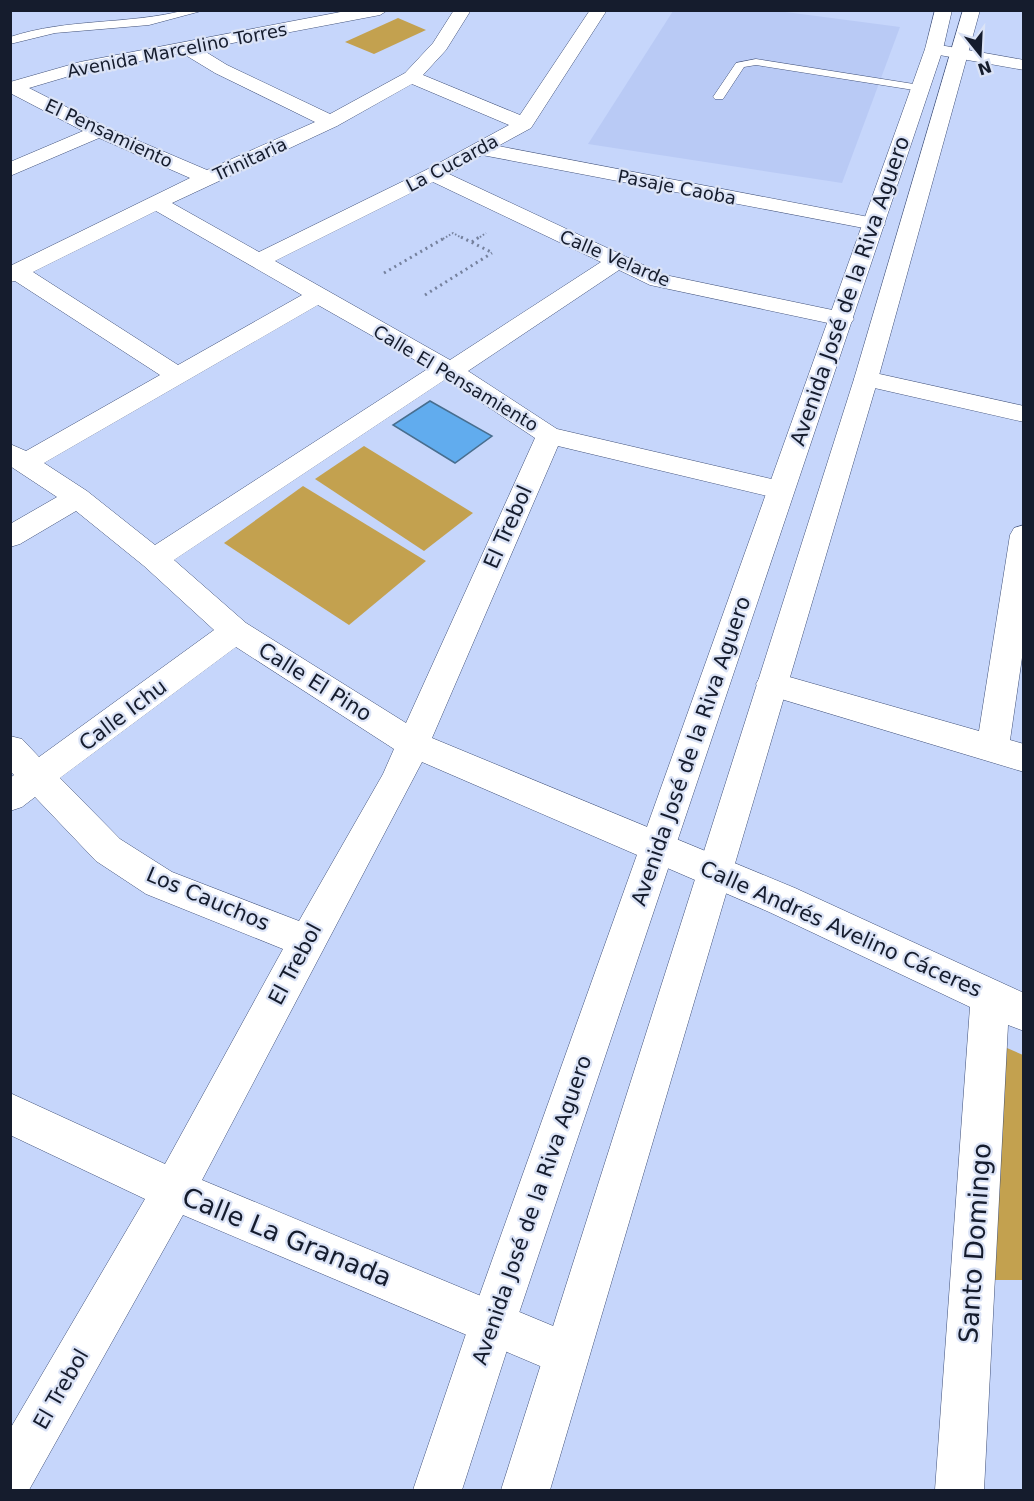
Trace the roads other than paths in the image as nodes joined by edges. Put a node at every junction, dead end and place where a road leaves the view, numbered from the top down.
1 (200, 10) edge
2 (380, 10) edge
3 (463, 10) edge
4 (599, 10) edge
5 (944, 10) edge
6 (972, 10) edge
7 (10, 41) edge
8 (187, 48) junction
9 (946, 51) junction
10 (153, 54) junction
11 (1023, 65) edge
12 (411, 77) junction
13 (11, 88) edge
14 (920, 88) junction
15 (719, 97) dead end
16 (35, 99) junction
17 (10, 108) edge
18 (330, 122) junction
19 (524, 124) junction
20 (99, 130) junction
21 (480, 149) junction
22 (10, 170) edge
23 (433, 174) junction
24 (207, 178) junction
25 (157, 203) junction
26 (874, 225) junction
27 (258, 261) junction
28 (617, 261) junction
29 (14, 273) edge
30 (317, 296) junction
31 (842, 319) junction
32 (448, 370) junction
33 (178, 376) junction
34 (866, 379) junction
35 (1023, 414) edge
36 (549, 435) junction
37 (18, 458) edge
38 (780, 490) junction
39 (77, 498) junction
40 (1023, 535) edge
41 (10, 537) edge
42 (154, 559) junction
43 (235, 631) junction
44 (772, 684) junction
45 (413, 744) junction
46 (993, 748) junction
47 (10, 749) edge
48 (1023, 758) edge
49 (39, 777) junction
50 (10, 797) edge
51 (658, 848) junction
52 (715, 873) junction
53 (307, 941) junction
54 (1007, 1005) edge
55 (10, 1113) edge
56 (174, 1190) junction
57 (493, 1322) junction
58 (566, 1354) junction
59 (10, 1477) edge
60 (437, 1491) edge
61 (525, 1491) edge
62 (960, 1491) edge

1 - 7 lane
2 - 8 street, Avenida Marcelino Torres
3 - 12 street, Trinitaria
4 - 19 street, La Cucarda
5 - 9 street, Avenida José de la Riva Aguero
6 - 9 street, Avenida José de la Riva Aguero
8 - 10 street, Avenida Marcelino Torres
8 - 18 street
9 - 11 street
9 - 14 street, Avenida José de la Riva Aguero
9 - 34 street, Avenida José de la Riva Aguero
10 - 13 street, Avenida Marcelino Torres
10 - 16 street
12 - 18 street, Trinitaria
12 - 19 street
13 - 16 street, El Pensamiento
14 - 15 lane
14 - 26 street, Avenida José de la Riva Aguero
16 - 17 street
16 - 20 street, El Pensamiento
18 - 24 street, Trinitaria
19 - 21 street, La Cucarda
20 - 22 street
20 - 24 street, El Pensamiento
21 - 23 street, La Cucarda
21 - 26 street, Pasaje Caoba
23 - 27 street, La Cucarda
23 - 28 street, Calle Velarde
24 - 25 street, Trinitaria
25 - 27 street, Calle El Pensamiento
25 - 29 street, Trinitaria
26 - 31 street, Avenida José de la Riva Aguero
27 - 30 street, Calle El Pensamiento
28 - 31 street, Calle Velarde
28 - 32 street
29 - 33 street
30 - 32 street, Calle El Pensamiento
30 - 33 street
31 - 38 street, Avenida José de la Riva Aguero
32 - 36 street, Calle El Pensamiento
32 - 42 street
33 - 37 street
34 - 35 street
34 - 44 street, Avenida José de la Riva Aguero
36 - 38 street, Calle El Pensamiento
36 - 45 street, El Trebol
37 - 39 street, Calle El Pino
38 - 51 street, Avenida José de la Riva Aguero
39 - 41 street
39 - 42 street, Calle El Pino
40 - 46 street
42 - 43 street, Calle El Pino
43 - 45 street, Calle El Pino
43 - 49 street, Calle Ichu
44 - 46 street
44 - 52 street, Avenida José de la Riva Aguero
45 - 51 street, Calle El Pino
45 - 53 street, El Trebol
46 - 48 street
47 - 49 street, Los Cauchos
49 - 50 street, Calle Ichu
49 - 53 street, Los Cauchos
51 - 52 street, Calle Andrés Avelino Cáceres
51 - 57 street, Avenida José de la Riva Aguero
52 - 54 street, Calle Andrés Avelino Cáceres
52 - 58 street, Avenida José de la Riva Aguero
53 - 56 street, El Trebol
54 - 62 street, Santo Domingo
55 - 56 street, Calle La Granada
56 - 57 street, Calle La Granada
56 - 59 street, El Trebol
57 - 58 street, Calle La Granada
57 - 60 street, Avenida José de la Riva Aguero
58 - 61 street, Avenida José de la Riva Aguero

